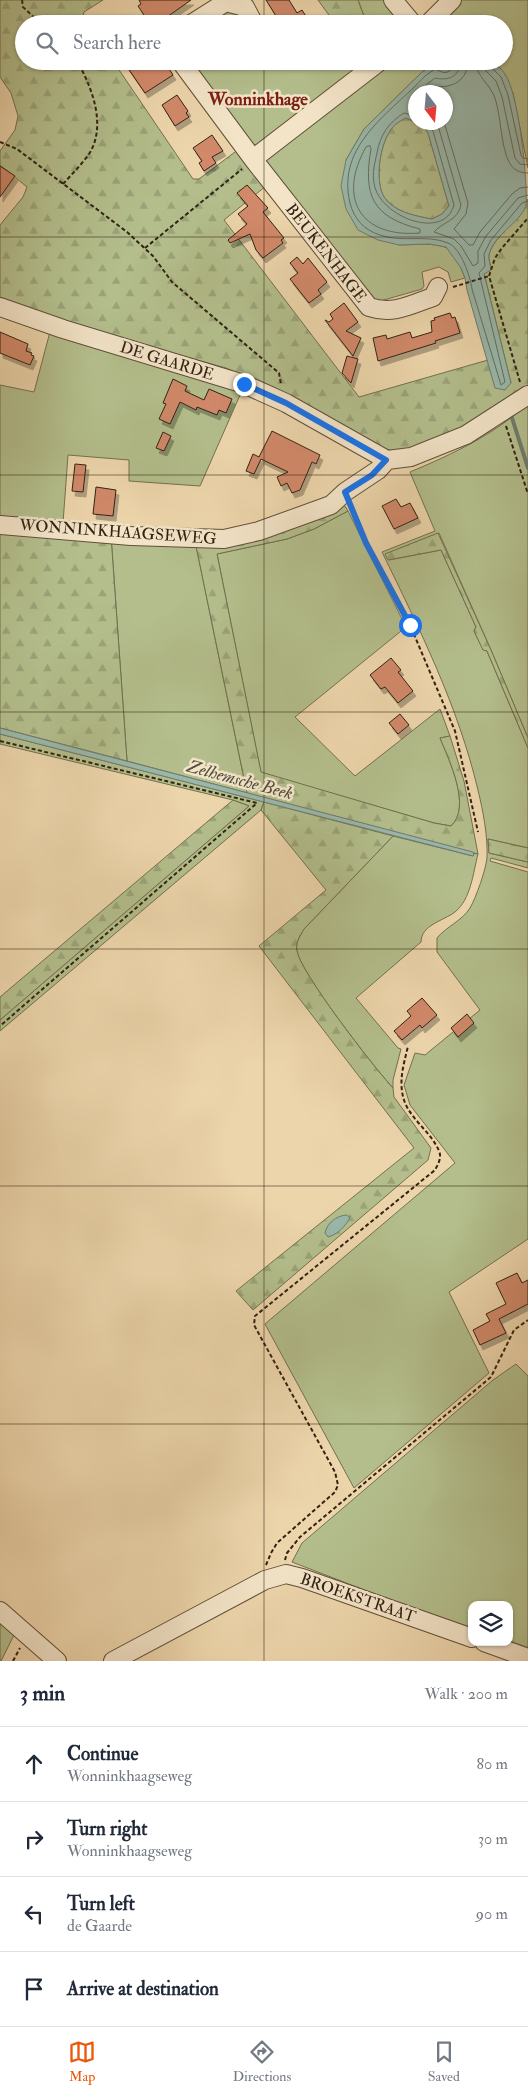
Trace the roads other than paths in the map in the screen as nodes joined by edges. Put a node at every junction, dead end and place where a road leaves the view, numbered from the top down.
1 (393, 0) edge
2 (452, 0) edge
3 (205, 15) edge
4 (249, 15) edge
5 (406, 15) edge
6 (437, 15) edge
7 (187, 70) edge
8 (368, 70) edge
9 (253, 159) junction
10 (438, 287) dead end
11 (0, 307) edge
12 (526, 397) edge
13 (386, 460) junction
14 (0, 525) edge
15 (0, 1611) edge
16 (468, 1637) edge
17 (495, 1646) edge
18 (528, 1658) edge
19 (57, 1661) edge
20 (113, 1661) edge

1 - 5 street
2 - 6 street
3 - 4 street
7 - 9 street, BEUKENHAGE
8 - 9 street
9 - 10 street, BEUKENHAGE
11 - 13 street, DE GAARDE
12 - 13 street
13 - 14 street, WONNINKHAAGSEWEG
15 - 19 street
16 - 20 street, BROEKSTRAAT
17 - 18 street

